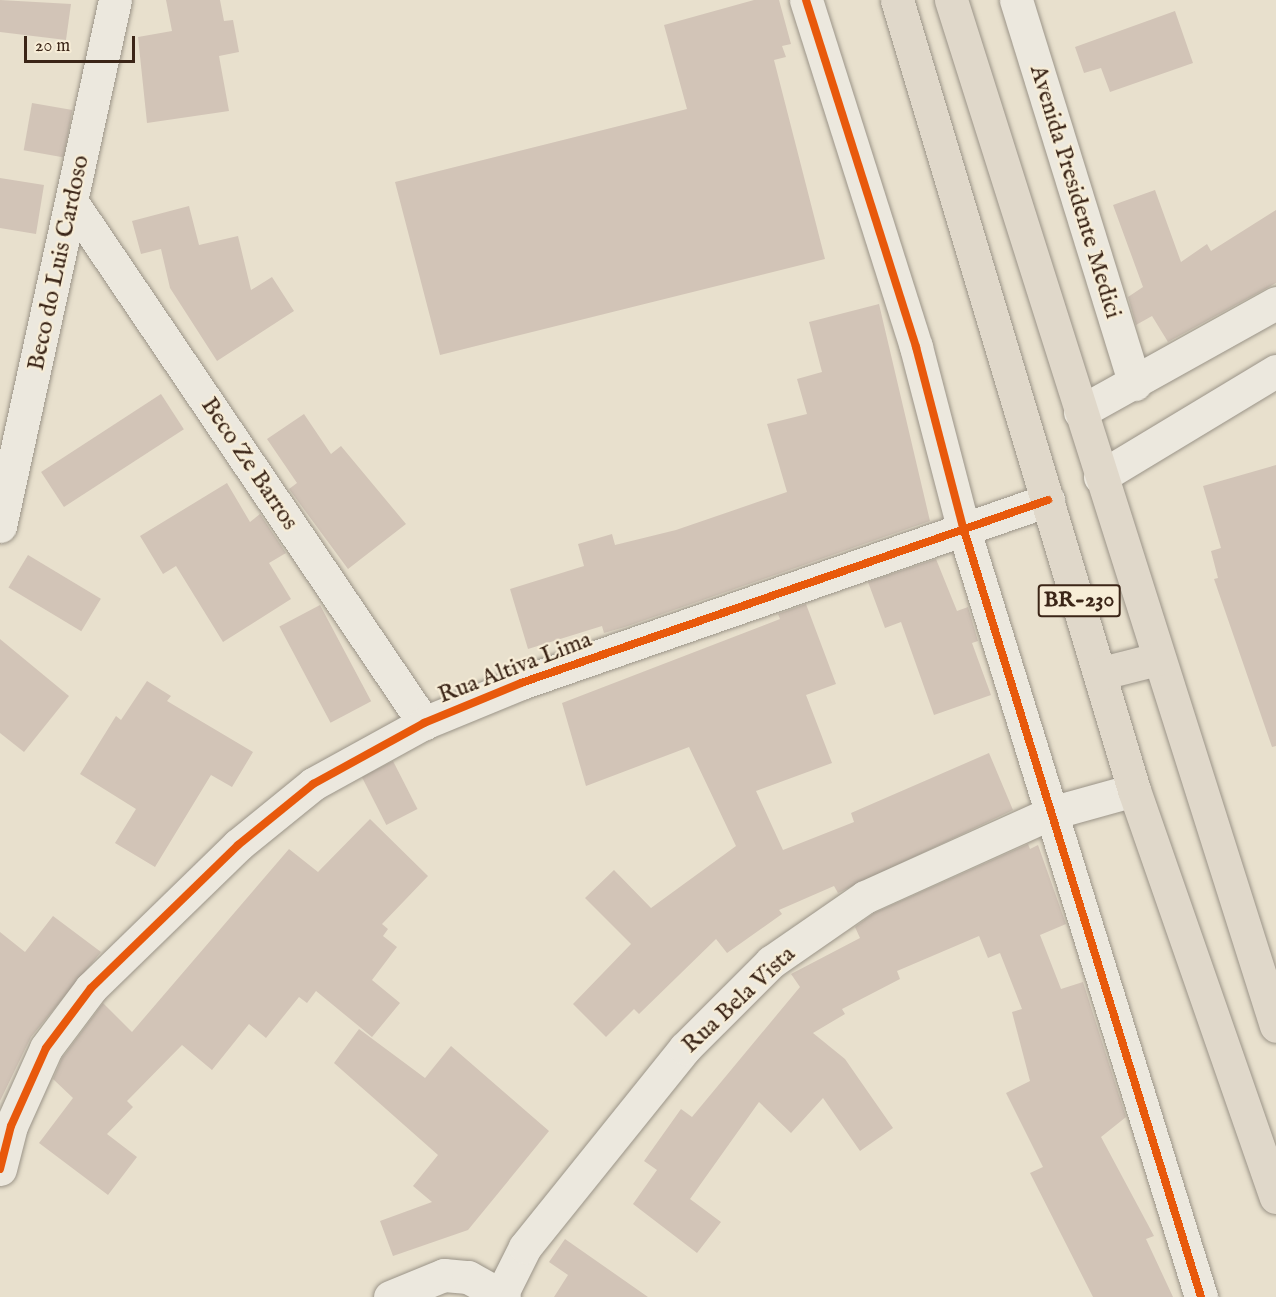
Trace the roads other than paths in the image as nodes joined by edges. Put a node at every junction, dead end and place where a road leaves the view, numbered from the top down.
1 (115, 0) edge
2 (806, 0) edge
3 (897, 0) edge
4 (951, 0) edge
5 (1016, 0) edge
6 (73, 204) junction
7 (1039, 291) junction
8 (987, 302) junction
9 (1276, 303) edge
10 (1276, 371) edge
11 (1135, 384) junction
12 (1080, 412) junction
13 (1100, 477) junction
14 (1048, 500) junction
15 (0, 526) edge
16 (963, 528) junction
17 (1157, 659) junction
18 (1102, 673) junction
19 (424, 723) junction
20 (1134, 790) junction
21 (1051, 813) junction
22 (1276, 1026) edge
23 (0, 1169) edge
24 (1276, 1197) edge
25 (501, 1296) edge
26 (390, 1297) edge
27 (1201, 1297) edge

1 - 6 street, Beco do Luis Cardoso
2 - 16 street
3 - 8 main road, BR-230
4 - 7 main road, BR-230
5 - 11 street, Avenida Presidente Medici
6 - 15 street, Beco do Luis Cardoso
6 - 19 street, Beco Ze Barros
7 - 8 main road
7 - 12 main road, BR-230
8 - 14 main road, BR-230
9 - 11 street
10 - 13 street
11 - 12 street
12 - 13 main road, BR-230
13 - 17 main road, BR-230
14 - 16 street, Rua Altiva Lima
14 - 18 main road, BR-230
16 - 19 street, Rua Altiva Lima
16 - 21 street
17 - 18 main road
17 - 22 main road, BR-230
18 - 20 main road, BR-230
19 - 23 street, Rua Altiva Lima
20 - 21 street, Rua Bela Vista
20 - 24 main road, BR-230
21 - 25 street, Rua Bela Vista
21 - 27 street
25 - 26 street

